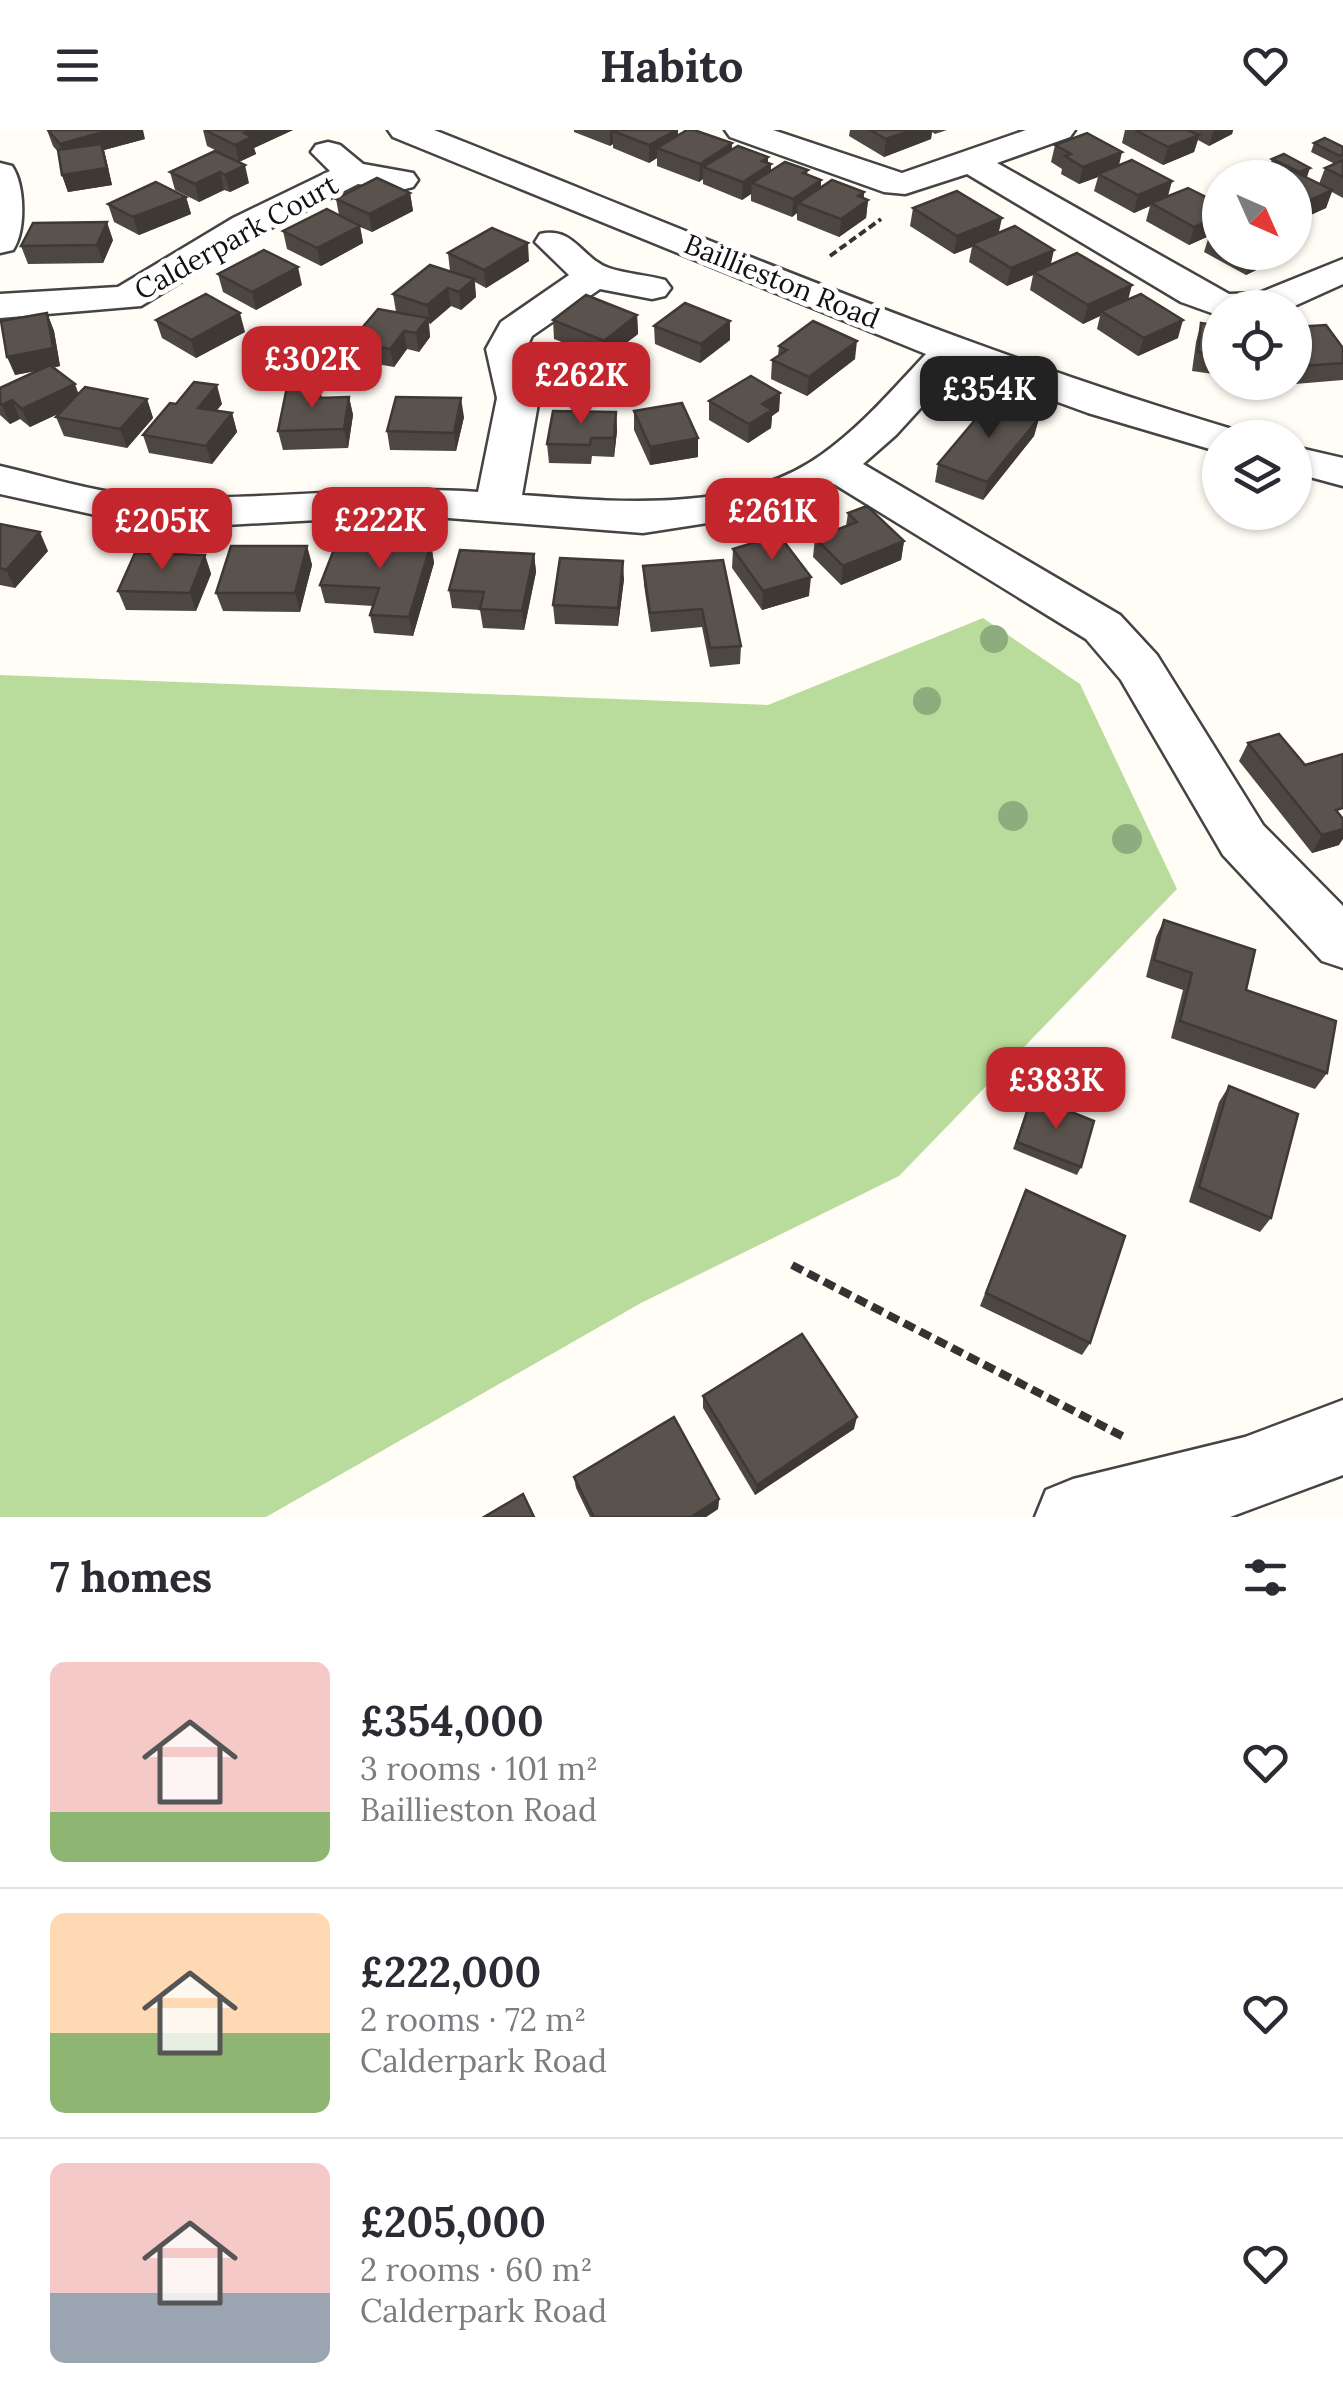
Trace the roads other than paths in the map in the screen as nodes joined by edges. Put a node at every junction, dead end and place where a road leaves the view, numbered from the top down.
1 (405, 130) edge
2 (742, 130) edge
3 (1058, 130) edge
4 (971, 162) junction
5 (0, 173) edge
6 (400, 180) dead end
7 (0, 242) edge
8 (553, 242) dead end
9 (1343, 270) edge
10 (592, 276) junction
11 (652, 288) dead end
12 (1298, 290) edge
13 (1202, 297) edge
14 (0, 306) edge
15 (952, 350) junction
16 (1202, 434) edge
17 (1312, 464) edge
18 (835, 466) junction
19 (1343, 472) edge
20 (0, 480) edge
21 (497, 508) junction
22 (1343, 944) edge
23 (1343, 1437) edge
24 (1073, 1517) edge

1 - 15 street, Baillieston Road
2 - 4 street
3 - 4 street
4 - 13 street
5 - 7 street
6 - 14 street, Calderpark Court
8 - 10 street
9 - 12 street
10 - 11 street
10 - 21 street
15 - 16 street, Baillieston Road
15 - 18 street
17 - 19 street
18 - 21 street
18 - 22 street
20 - 21 street
23 - 24 street

